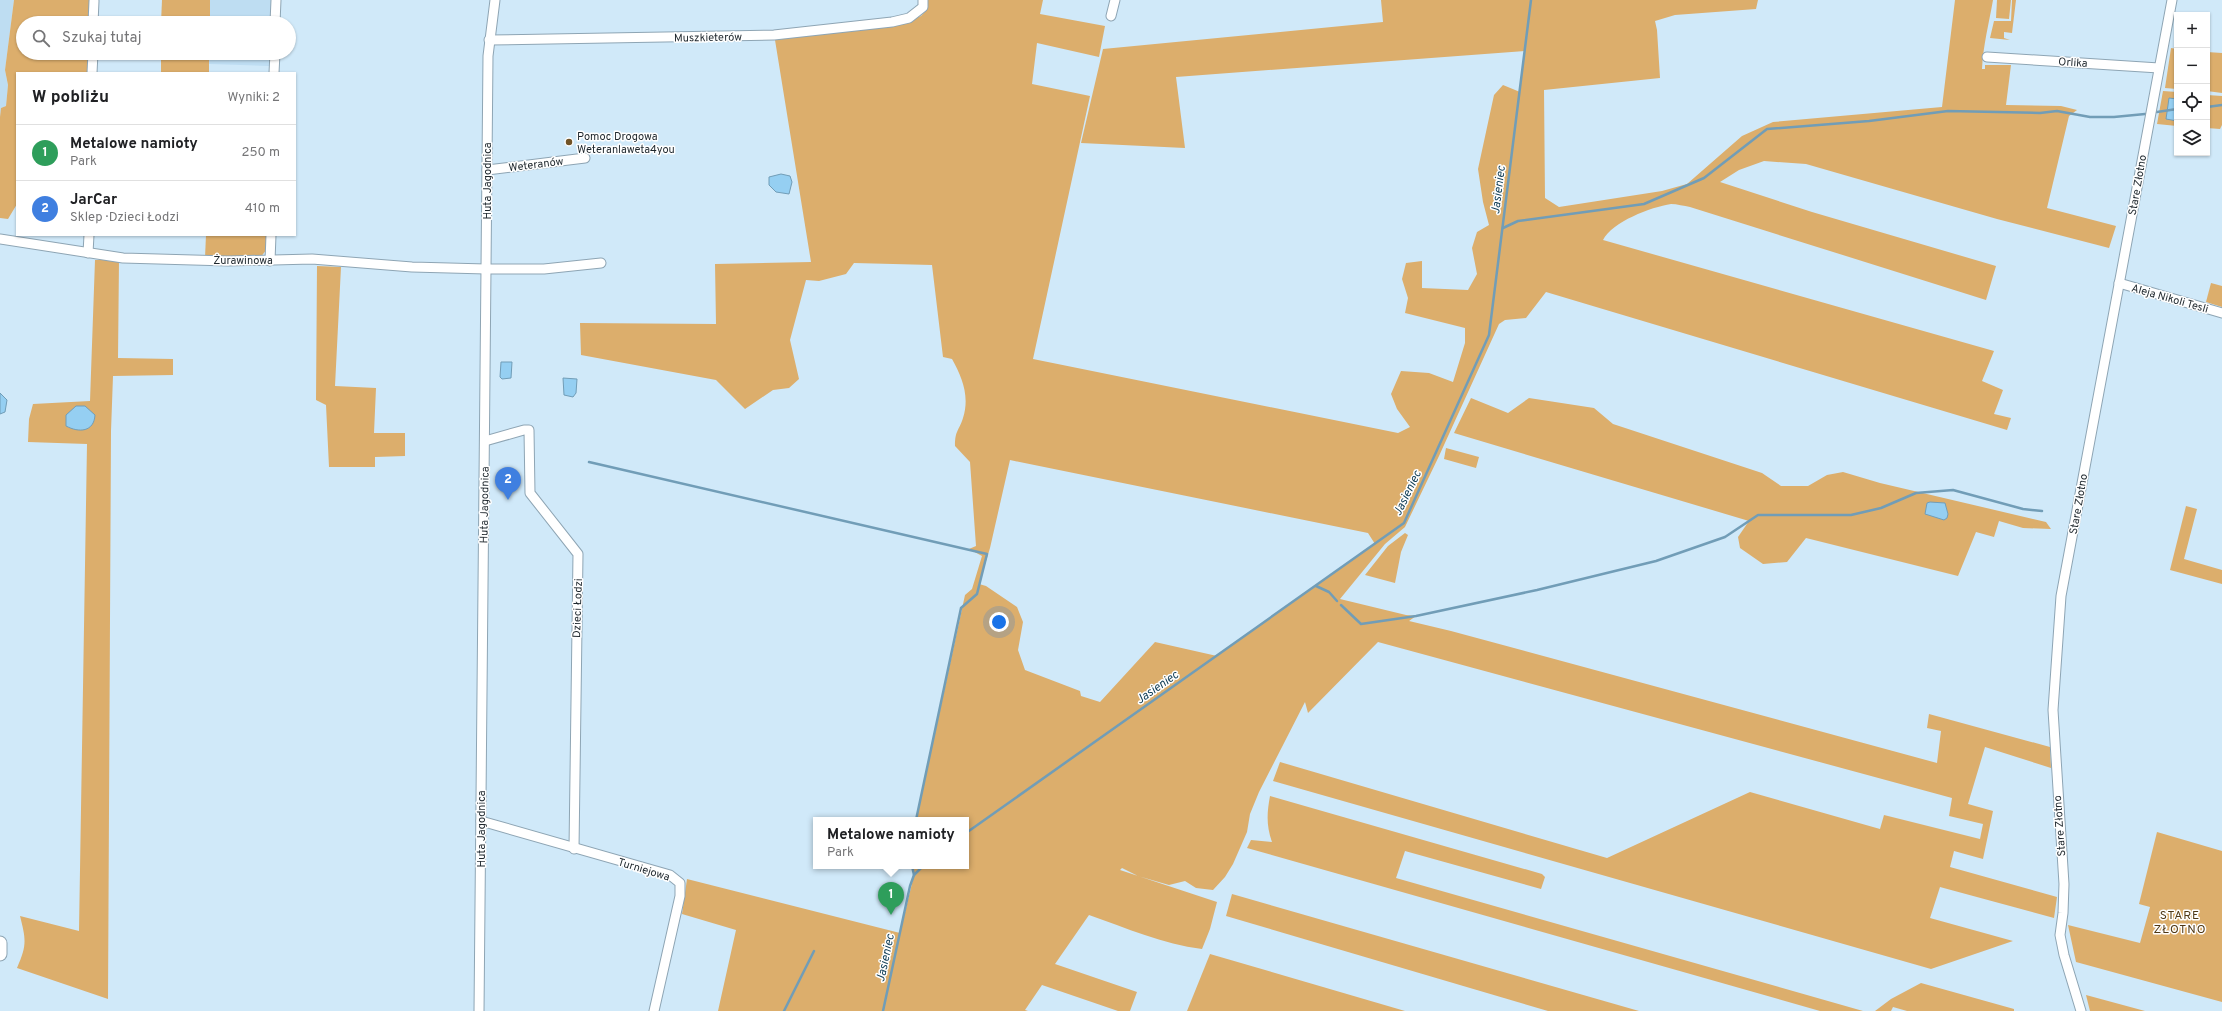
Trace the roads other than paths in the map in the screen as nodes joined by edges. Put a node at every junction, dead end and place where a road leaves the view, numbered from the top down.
1 (276, 0) edge
2 (495, 0) edge
3 (1115, 0) edge
4 (2172, 0) edge
5 (94, 1) edge
6 (923, 4) edge
7 (94, 16) edge
8 (276, 16) edge
9 (1111, 16) dead end
10 (489, 40) junction
11 (1987, 56) dead end
12 (93, 60) edge
13 (275, 60) edge
14 (2159, 68) junction
15 (92, 72) edge
16 (274, 72) edge
17 (584, 158) dead end
18 (486, 170) junction
19 (89, 236) edge
20 (271, 236) edge
21 (0, 240) edge
22 (88, 253) junction
23 (270, 261) junction
24 (601, 263) dead end
25 (486, 269) junction
26 (2119, 283) junction
27 (2222, 313) edge
28 (485, 442) junction
29 (481, 822) junction
30 (574, 849) junction
31 (0, 943) edge
32 (0, 954) edge
33 (479, 1011) edge
34 (654, 1011) edge
35 (2081, 1011) edge

1 - 8 street
2 - 10 street, Huta Jagodnica
3 - 9 street
4 - 14 street, Stare Złotno
5 - 7 street
6 - 10 street, Muszkieterów
10 - 18 street, Huta Jagodnica
11 - 14 street, Orlika
12 - 15 street
13 - 16 street
14 - 26 street, Stare Złotno
17 - 18 street, Weteranów
18 - 25 street, Huta Jagodnica
19 - 22 street
20 - 23 street
21 - 22 street, Żurawinowa
22 - 23 street, Żurawinowa
23 - 25 street, Żurawinowa
24 - 25 street, Żurawinowa
25 - 28 street, Huta Jagodnica
26 - 27 street, Aleja Nikoli Tesli
26 - 35 street, Stare Złotno
28 - 29 street, Huta Jagodnica
28 - 30 street, Dzieci Łodzi
29 - 30 street, Turniejowa
29 - 33 street, Huta Jagodnica
30 - 34 street, Turniejowa
31 - 32 main road

